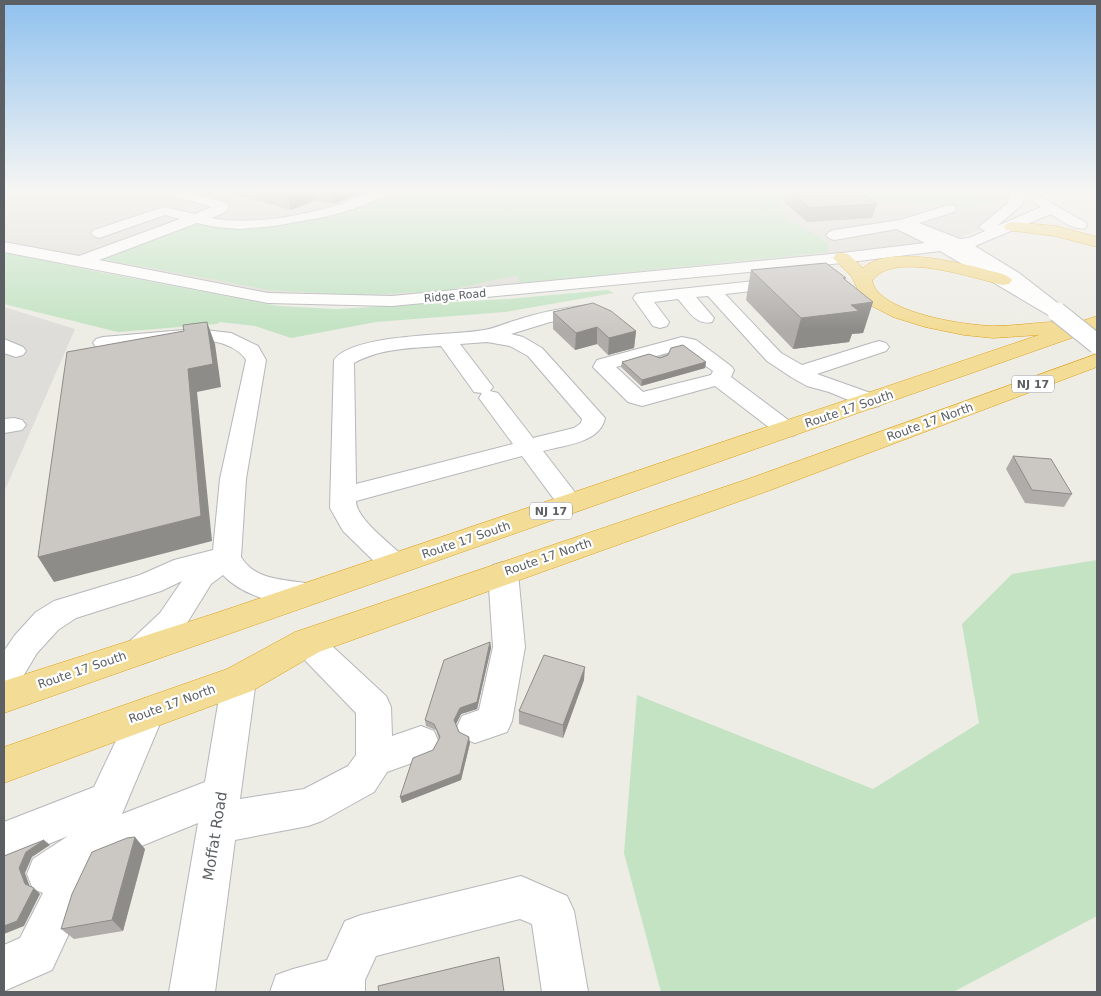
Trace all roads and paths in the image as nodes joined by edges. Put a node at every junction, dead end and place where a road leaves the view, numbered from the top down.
1 (110, 236) edge
2 (148, 236) edge
3 (930, 236) edge
4 (963, 236) edge
5 (990, 236) edge
6 (1081, 236) edge
7 (986, 238) junction
8 (1097, 240) edge
9 (130, 243) junction
10 (948, 243) junction
11 (4, 247) edge
12 (842, 258) junction
13 (78, 262) junction
14 (770, 265) junction
15 (1003, 280) junction
16 (863, 281) junction
17 (1025, 286) junction
18 (712, 290) junction
19 (683, 294) junction
20 (1057, 312) junction
21 (606, 314) edge
22 (705, 318) dead end
23 (660, 322) dead end
24 (1095, 327) edge
25 (487, 336) junction
26 (634, 336) edge
27 (446, 340) junction
28 (103, 343) edge
29 (879, 347) dead end
30 (655, 354) junction
31 (1097, 360) edge
32 (1097, 376) edge
33 (806, 377) junction
34 (719, 379) junction
35 (871, 401) junction
36 (968, 408) junction
37 (841, 411) junction
38 (788, 430) junction
39 (582, 433) joint
40 (528, 447) junction
41 (343, 496) junction
42 (571, 504) junction
43 (227, 557) junction
44 (394, 564) junction
45 (503, 572) junction
46 (307, 594) junction
47 (307, 642) junction
48 (141, 651) junction
49 (4, 678) edge
50 (239, 680) junction
51 (4, 697) edge
52 (146, 714) junction
53 (475, 726) dead end
54 (421, 743) dead end
55 (374, 759) junction
56 (4, 765) edge
57 (106, 802) junction
58 (220, 808) junction
59 (4, 842) edge
60 (88, 847) junction
61 (48, 874) dead end
62 (4, 968) edge
63 (342, 986) edge
64 (192, 992) edge
65 (292, 992) edge
66 (565, 992) edge

1 - 9 street
2 - 9 street
3 - 10 street
4 - 10 street
5 - 7 street
6 - 8 highway
7 - 10 street
7 - 17 street
9 - 13 street
10 - 12 street, Ridge Road
10 - 15 street
10 - 17 street
11 - 13 street, Ridge Road
12 - 14 street, Ridge Road
12 - 16 highway
13 - 14 street, Ridge Road
14 - 18 street
15 - 16 highway
15 - 20 street
16 - 24 highway
17 - 20 street
18 - 19 street
18 - 33 street
19 - 22 street
19 - 23 street
20 - 24 street, bridge
21 - 25 street
24 - 35 highway, Route 17 South / NJ 17
25 - 27 lane
25 - 39 lane
26 - 30 street
27 - 40 street
27 - 41 street
28 - 43 street
29 - 33 lane
30 - 34 street
30 - 34 street
31 - 36 highway, Route 17 North / NJ 17
32 - 36 highway
33 - 35 street
33 - 37 street
34 - 38 street
35 - 37 highway, Route 17 South / NJ 17
36 - 45 highway, Route 17 North / NJ 17
37 - 38 highway, Route 17 South / NJ 17
38 - 42 highway, Route 17 South / NJ 17
39 - 40 street
40 - 41 street
40 - 42 street
41 - 44 street
42 - 44 highway, Route 17 South / NJ 17
43 - 46 street
43 - 48 street
43 - 49 street
44 - 46 highway, Route 17 South / NJ 17
45 - 47 highway, Route 17 North / NJ 17
45 - 53 street
46 - 48 highway, Route 17 South / NJ 17
47 - 50 highway, Route 17 North / NJ 17
47 - 55 street
48 - 51 highway, Route 17 South / NJ 17
50 - 52 highway, Route 17 North / NJ 17
50 - 58 street, Moffat Road
52 - 56 highway, Route 17 North / NJ 17
52 - 57 street
54 - 55 street
55 - 58 street
57 - 59 street
57 - 60 street
58 - 60 street
58 - 64 street, Moffat Road
60 - 61 street
60 - 62 street
63 - 65 street
63 - 66 street

